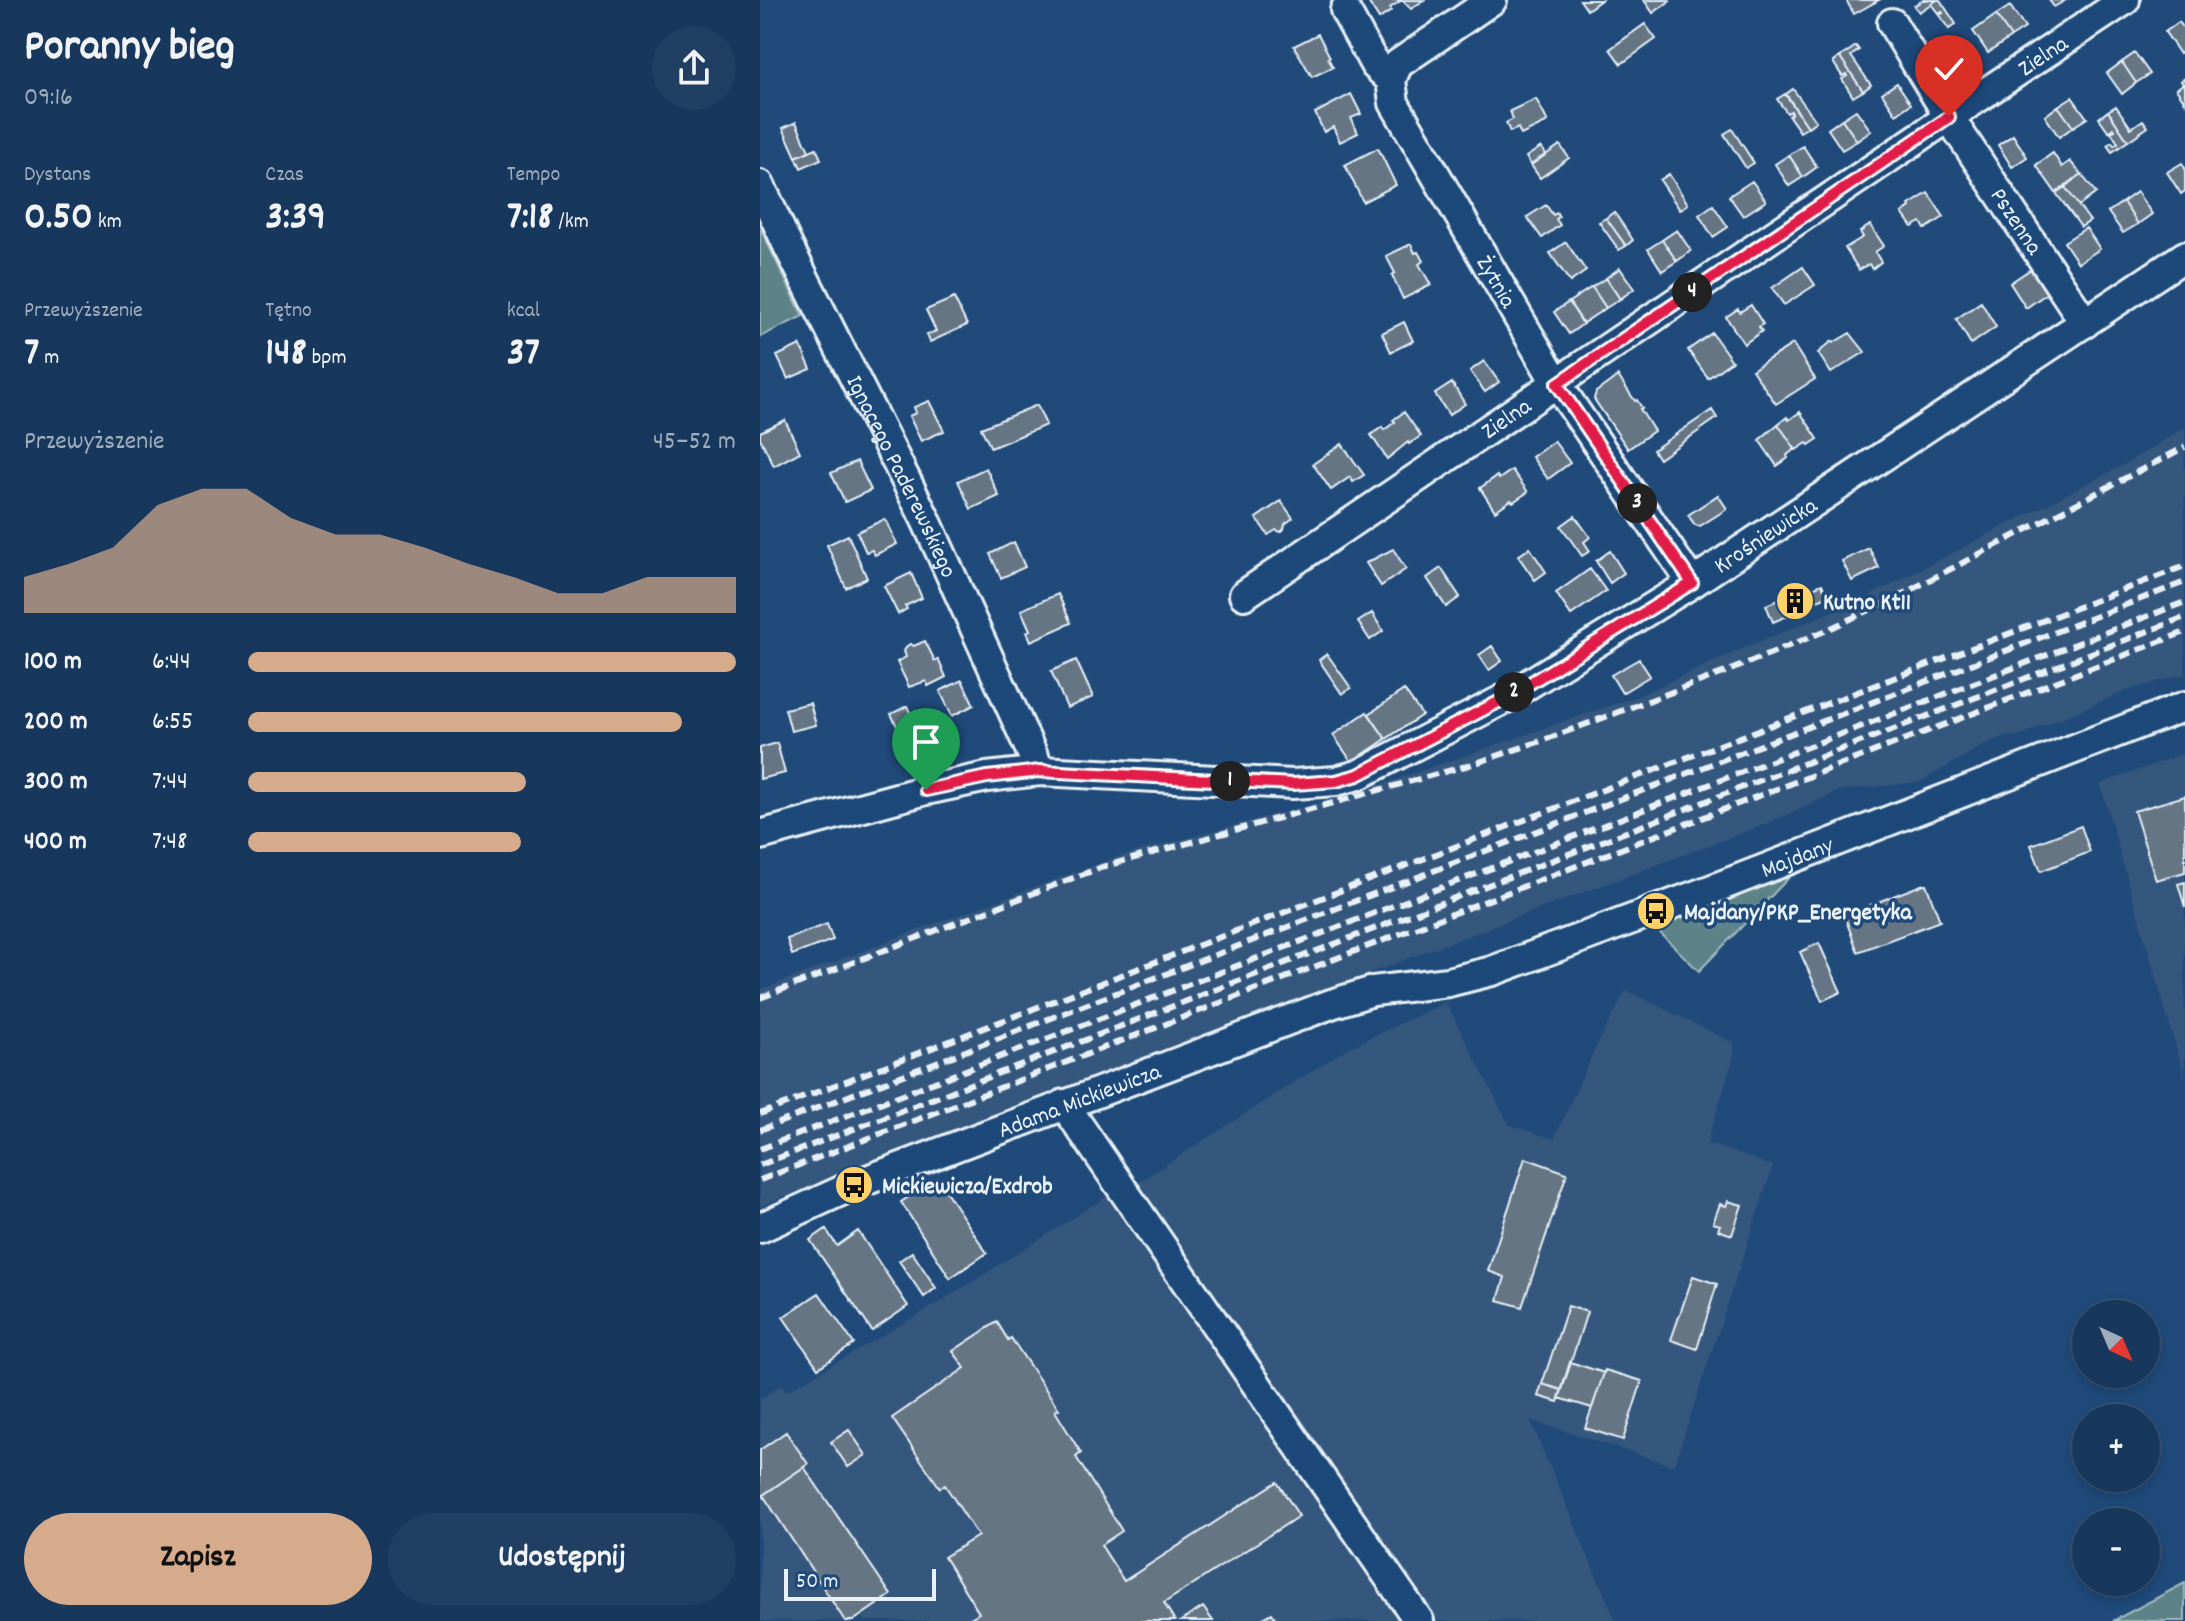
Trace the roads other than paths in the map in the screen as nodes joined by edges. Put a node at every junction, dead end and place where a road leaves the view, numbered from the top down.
1 (1492, 0) edge
2 (2125, 0) edge
3 (1345, 10) dead end
4 (1892, 23) dead end
5 (1391, 80) junction
6 (1949, 117) junction
7 (760, 185) edge
8 (2185, 256) edge
9 (2085, 323) junction
10 (1557, 384) junction
11 (1692, 583) junction
12 (1244, 595) dead end
13 (2185, 706) edge
14 (1040, 771) junction
15 (760, 835) edge
16 (1403, 987) joint
17 (1064, 1104) junction
18 (760, 1228) edge
19 (1419, 1621) edge

1 - 5 street
2 - 6 street, Zielna
3 - 5 street
4 - 6 street, Pszenna
5 - 10 street, Żytnia
6 - 9 street, Pszenna
6 - 10 street, Zielna
7 - 14 street, Ignacego Paderewskiego
8 - 9 street, Krośniewicka
9 - 11 street, Krośniewicka
10 - 11 street, Żytnia
10 - 12 street, Zielna
11 - 14 street, Krośniewicka
13 - 16 street, Majdany
14 - 15 street, Krośniewicka
16 - 17 street, Adama Mickiewicza
17 - 18 street, Adama Mickiewicza
17 - 19 street

